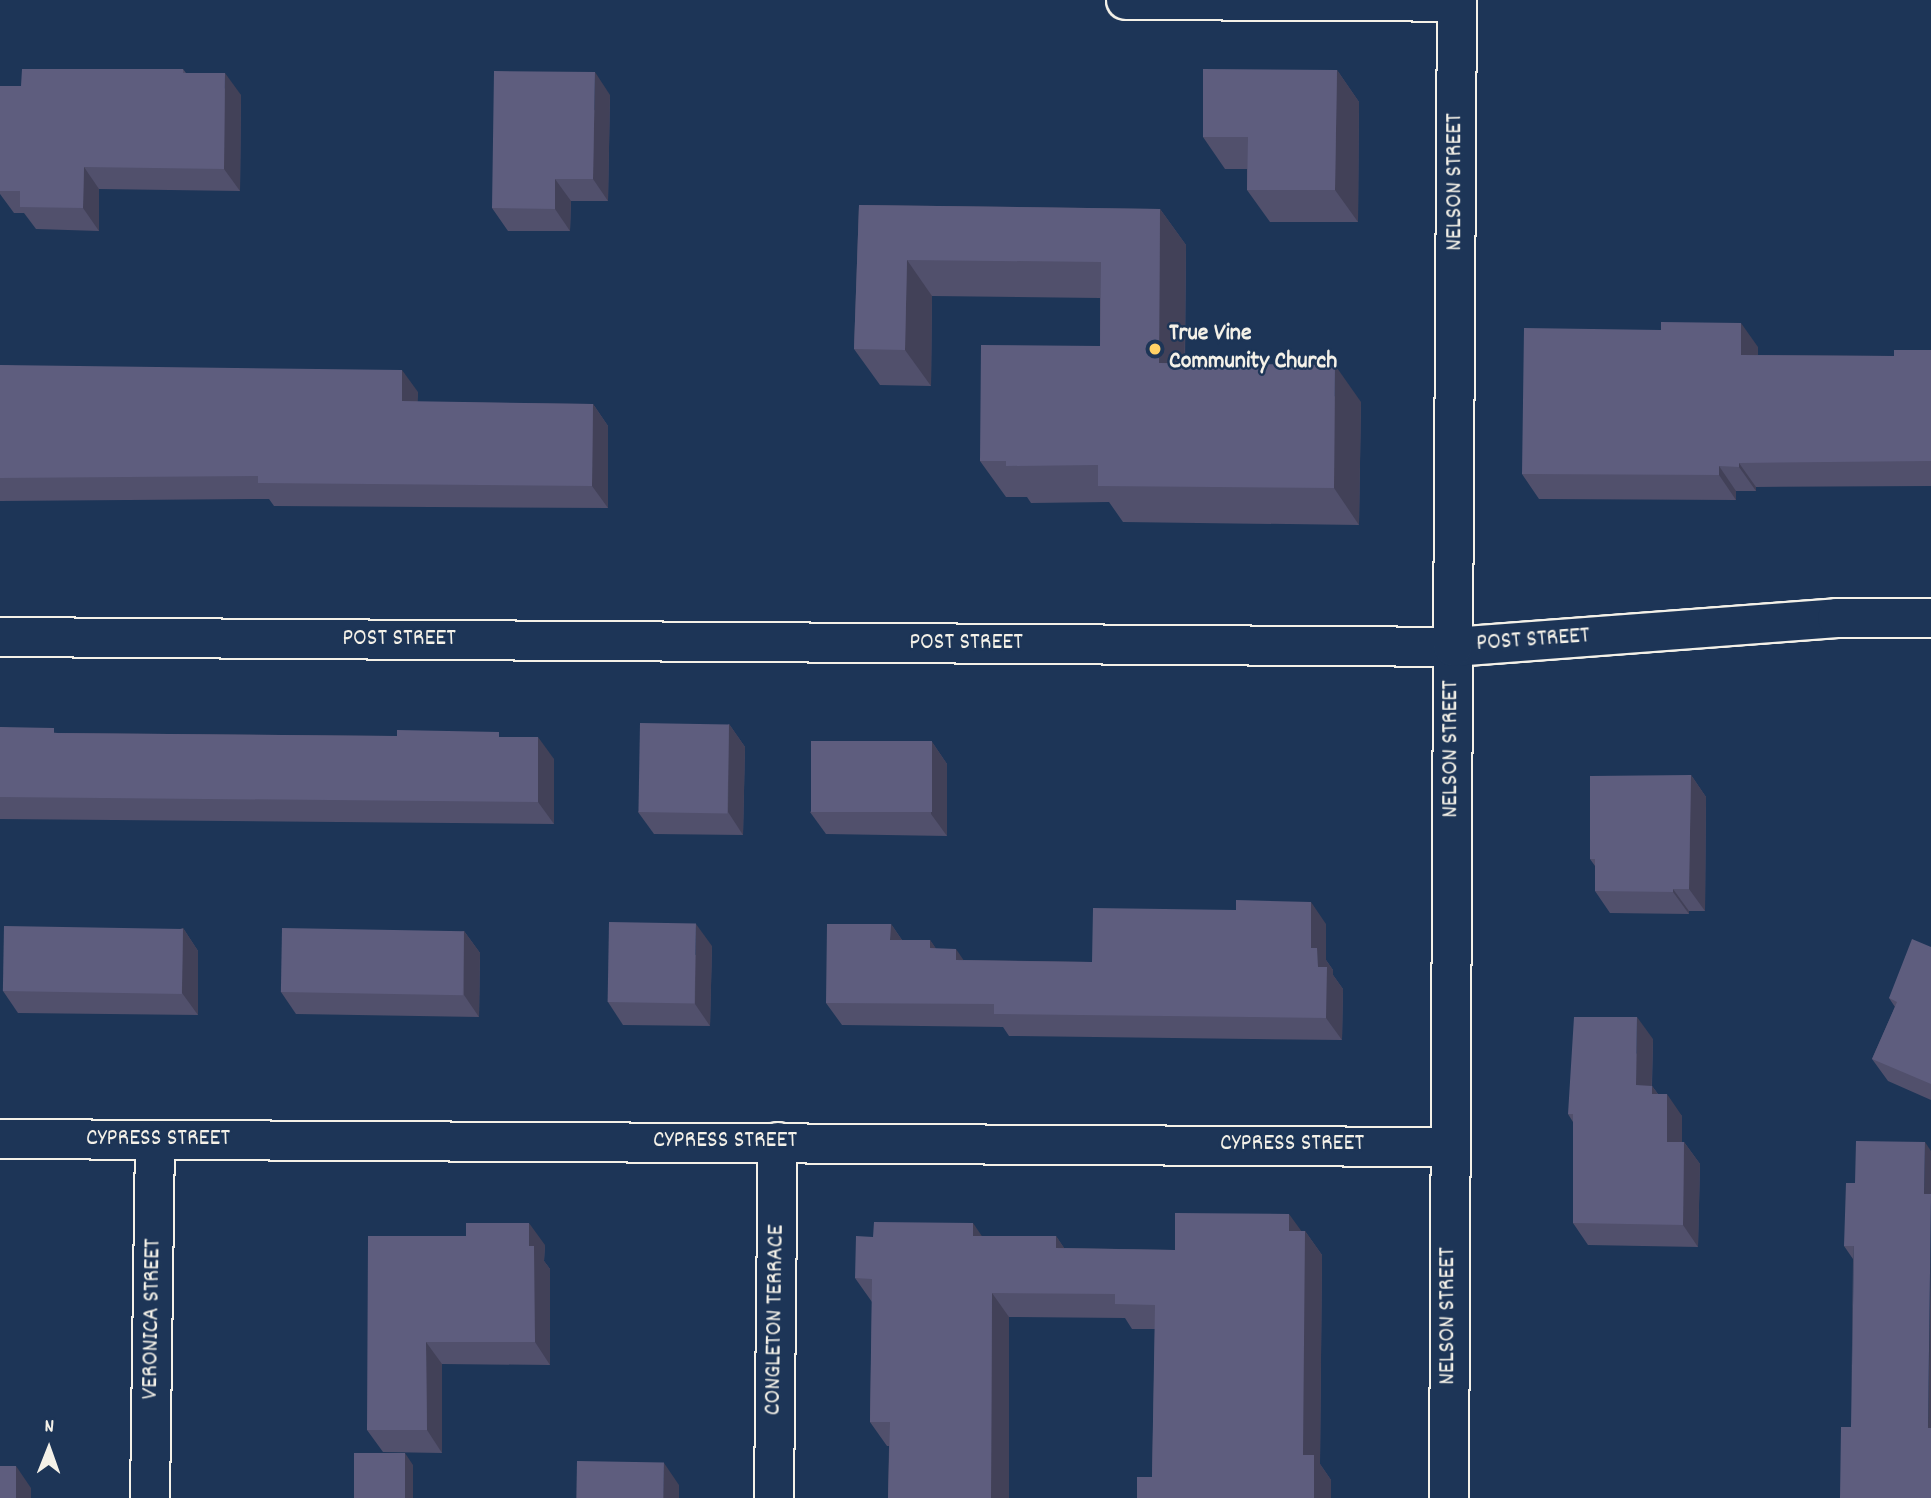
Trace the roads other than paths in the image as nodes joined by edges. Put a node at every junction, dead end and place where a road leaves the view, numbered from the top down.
1 (1126, 0) edge
2 (1457, 1) edge
3 (1931, 618) edge
4 (0, 637) edge
5 (1453, 647) junction
6 (0, 1139) edge
7 (155, 1140) junction
8 (778, 1142) junction
9 (1450, 1147) junction
10 (150, 1498) edge
11 (774, 1498) edge
12 (1449, 1498) edge

1 - 2 street
2 - 5 street, NELSON STREET
3 - 5 street, POST STREET
4 - 5 street, POST STREET
5 - 9 street, NELSON STREET
6 - 7 street, CYPRESS STREET
7 - 8 street, CYPRESS STREET
7 - 10 street, VERONICA STREET
8 - 9 street, CYPRESS STREET
8 - 11 street, CONGLETON TERRACE
9 - 12 street, NELSON STREET

